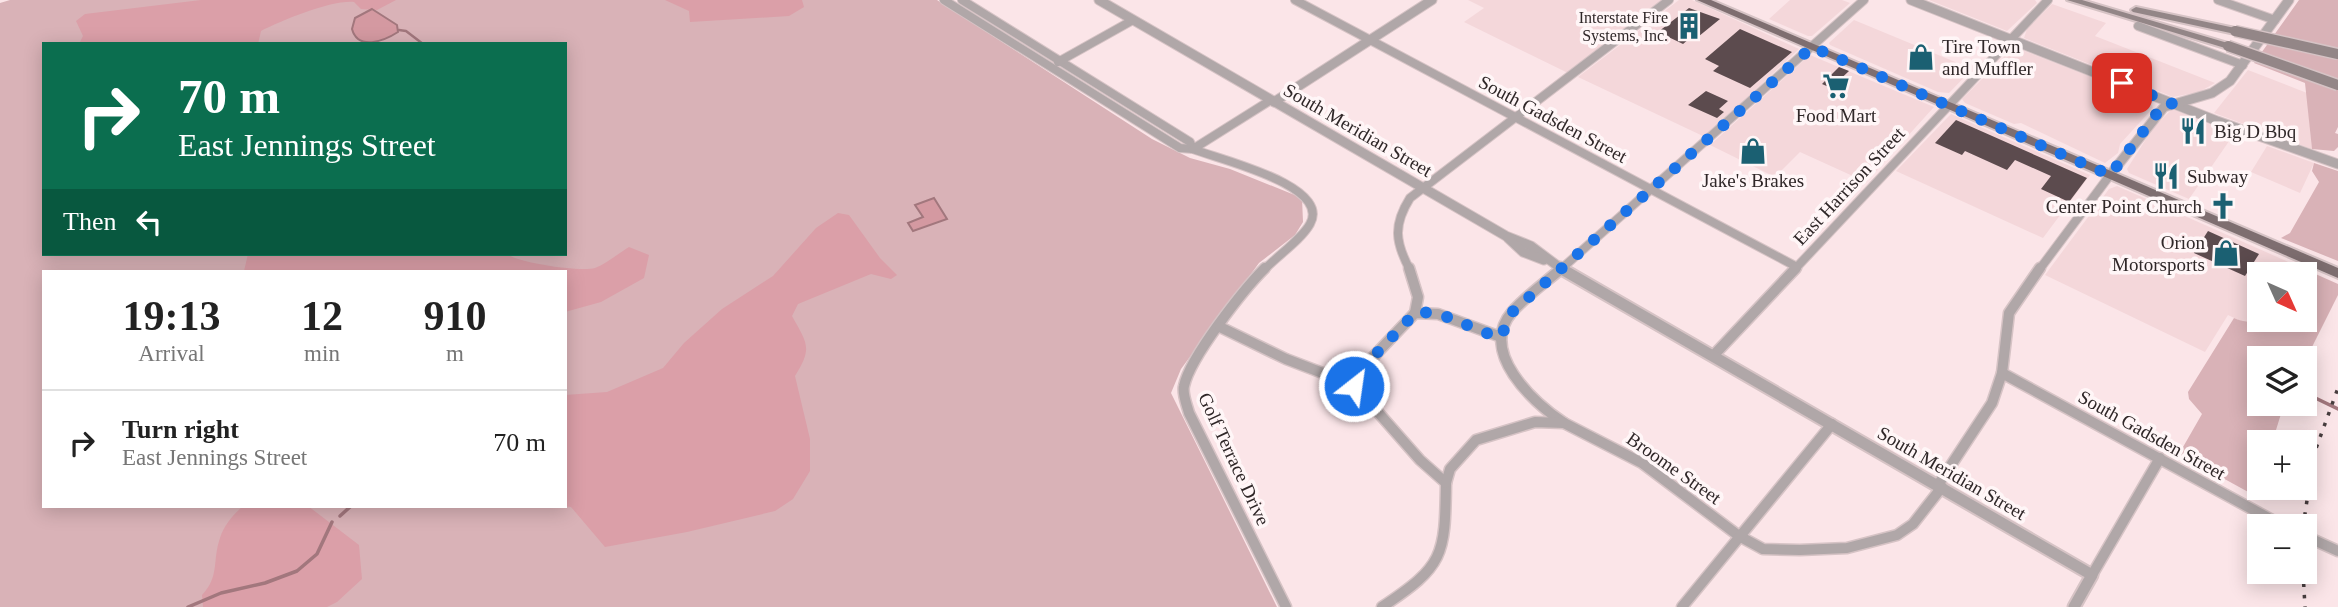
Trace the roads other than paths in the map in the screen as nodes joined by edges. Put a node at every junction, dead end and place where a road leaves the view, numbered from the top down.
1 (962, 0) edge
2 (1099, 0) edge
3 (1295, 0) edge
4 (1432, 0) edge
5 (1669, 0) edge
6 (1702, 0) edge
7 (1864, 0) edge
8 (1911, 0) edge
9 (2048, 0) edge
10 (2072, 0) edge
11 (2082, 0) edge
12 (2218, 0) edge
13 (2289, 0) edge
14 (949, 1) edge
15 (1133, 20) junction
16 (2275, 20) junction
17 (2138, 26) dead end
18 (2011, 39) junction
19 (1370, 41) junction
20 (2228, 46) joint
21 (1812, 47) junction
22 (2338, 54) edge
23 (1060, 61) junction
24 (2243, 65) junction
25 (1049, 66) junction
26 (2338, 85) edge
27 (1272, 101) junction
28 (2173, 104) junction
29 (1948, 106) junction
30 (1513, 119) junction
31 (1193, 149) junction
32 (2337, 162) edge
33 (2110, 175) junction
34 (1424, 187) junction
35 (1650, 190) junction
36 (1797, 267) junction
37 (1561, 268) junction
38 (2338, 273) edge
39 (1415, 313) junction
40 (1220, 327) junction
41 (1501, 337) junction
42 (1713, 356) junction
43 (2002, 373) junction
44 (1354, 386) junction
45 (1564, 423) junction
46 (1832, 424) junction
47 (2160, 458) junction
48 (1446, 483) junction
49 (1940, 486) junction
50 (2262, 514) edge
51 (1739, 536) junction
52 (2317, 541) edge
53 (2338, 551) edge
54 (2092, 575) junction
55 (1286, 607) edge
56 (1382, 607) edge
57 (1682, 607) edge
58 (2074, 607) edge

1 - 23 street, Golf Terrace Drive
2 - 15 street, South Meridian Street
3 - 19 street, South Gadsden Street
4 - 19 street
5 - 30 street
6 - 21 main road
7 - 21 street
8 - 18 street
9 - 18 street, East Harrison Street
10 - 20 main road
11 - 22 main road, bridge
12 - 16 street
13 - 16 street
14 - 25 street, Golf Terrace Drive
15 - 23 street
15 - 27 street, South Meridian Street
16 - 24 street
17 - 24 street
18 - 28 street
18 - 29 street, East Harrison Street
19 - 27 street
19 - 30 street, South Gadsden Street
20 - 26 main road, bridge
21 - 29 main road
21 - 35 street
23 - 25 street
23 - 31 street, Golf Terrace Drive
24 - 28 street
25 - 31 street, Golf Terrace Drive
27 - 31 street
27 - 34 street, South Meridian Street
28 - 32 street
28 - 33 street
29 - 33 main road
29 - 36 street, East Harrison Street
30 - 34 street
30 - 35 street, South Gadsden Street
31 - 40 street, Golf Terrace Drive
33 - 38 main road
33 - 43 street, Broome Street
34 - 37 street, South Meridian Street
34 - 39 street
35 - 36 street, South Gadsden Street
35 - 37 street
36 - 42 street, East Harrison Street
37 - 41 street
37 - 42 street, South Meridian Street
39 - 41 street
39 - 44 street
40 - 44 street
40 - 55 street, Golf Terrace Drive
41 - 45 street
42 - 46 street, South Meridian Street
43 - 47 street, South Gadsden Street
43 - 49 street, Broome Street
44 - 48 street
45 - 48 street, Broome Street
45 - 51 street, Broome Street
46 - 49 street, South Meridian Street
46 - 51 street
47 - 50 street, South Gadsden Street
47 - 54 street
48 - 56 street
49 - 51 street, Broome Street
49 - 54 street, South Meridian Street
51 - 57 street
52 - 53 street
54 - 58 street

